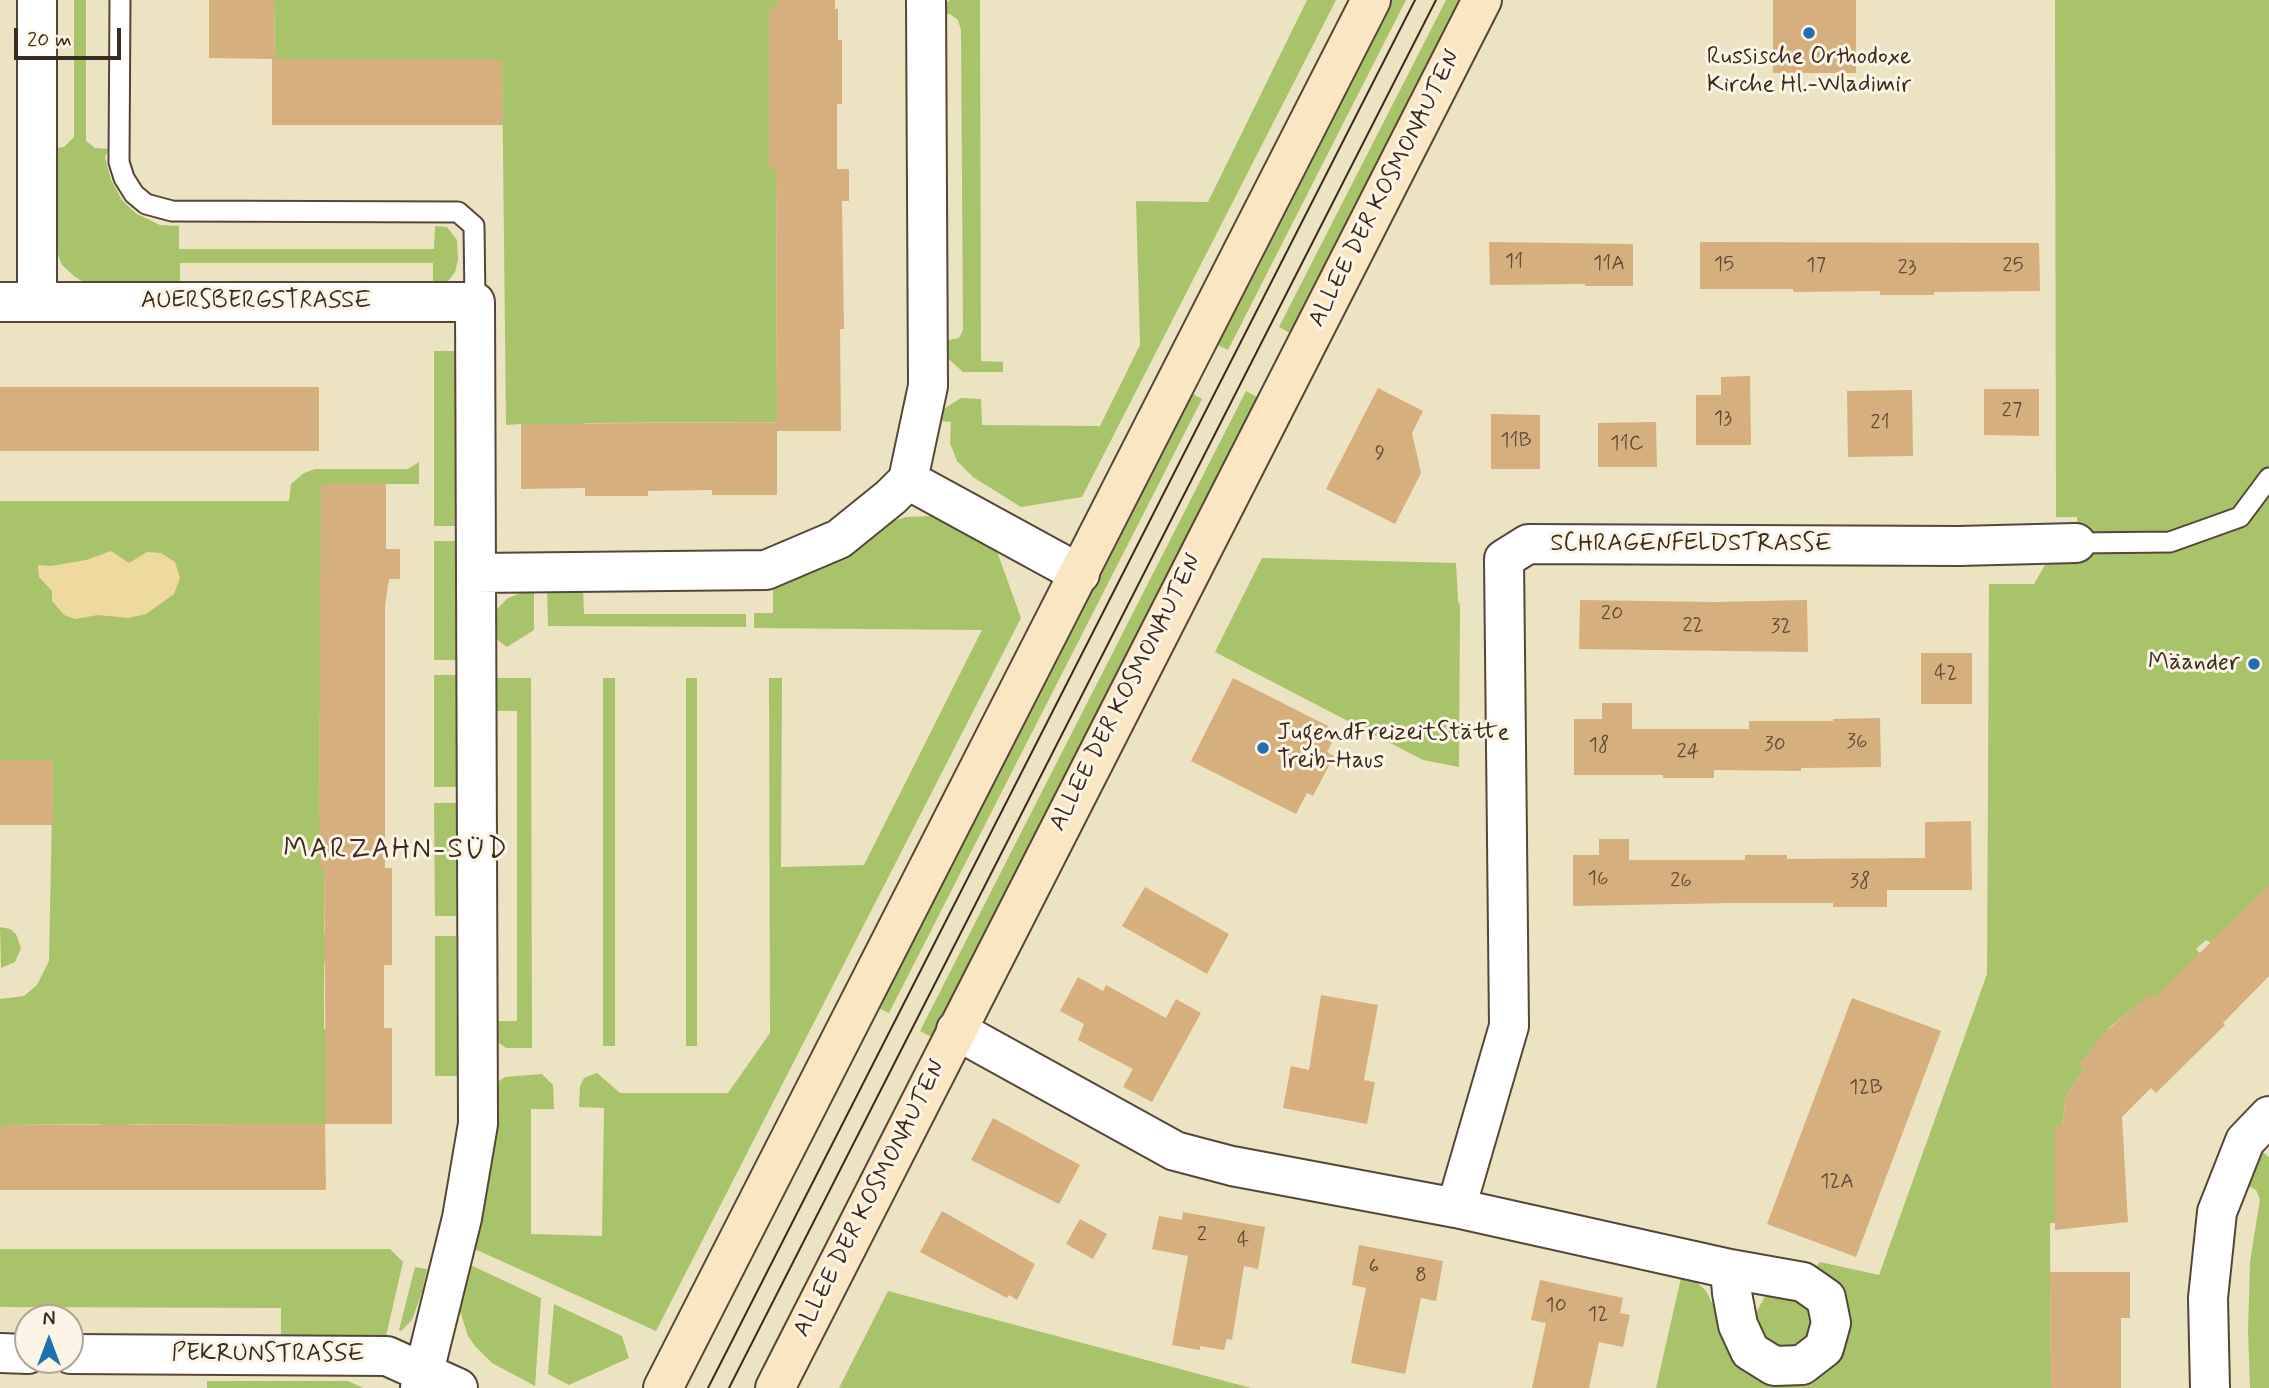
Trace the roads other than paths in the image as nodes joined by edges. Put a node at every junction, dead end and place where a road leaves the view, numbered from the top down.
1 (37, 0) edge
2 (120, 0) edge
3 (926, 0) edge
4 (1371, 0) edge
5 (1482, 0) edge
6 (18, 302) edge
7 (475, 302) junction
8 (2269, 478) edge
9 (908, 480) junction
10 (2076, 543) joint
11 (476, 573) junction
12 (1080, 574) junction
13 (956, 1030) junction
14 (2269, 1116) edge
15 (1456, 1208) junction
16 (1730, 1269) dead end
17 (84, 1354) edge
18 (435, 1382) edge
19 (663, 1388) edge
20 (775, 1388) edge
21 (2210, 1388) edge

1 - 6 street, AUERSBERGSTRASSE
2 - 7 lane
3 - 9 street
4 - 12 main road
5 - 13 main road, ALLEE DER KOSMONAUTEN
6 - 7 street, AUERSBERGSTRASSE
7 - 11 street
8 - 10 lane
9 - 11 street
9 - 12 street
10 - 15 street, SCHRAGENFELDSTRASSE
11 - 18 street
12 - 19 main road
13 - 15 street
13 - 20 main road, ALLEE DER KOSMONAUTEN
14 - 21 street
15 - 16 street
17 - 18 street, PEKRUNSTRASSE

